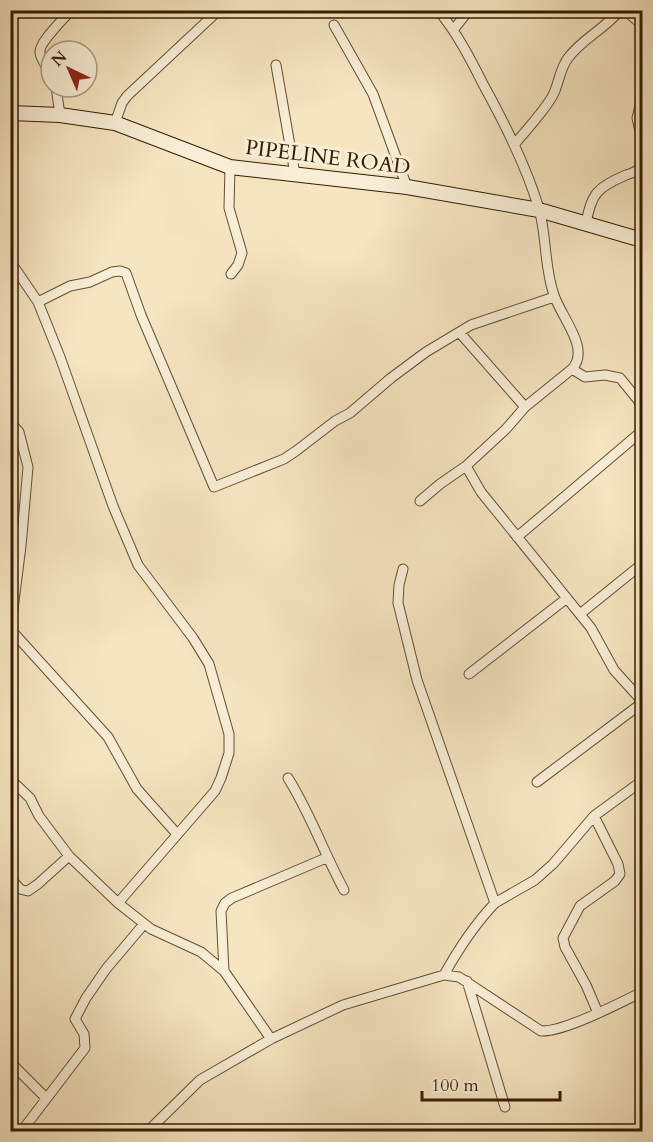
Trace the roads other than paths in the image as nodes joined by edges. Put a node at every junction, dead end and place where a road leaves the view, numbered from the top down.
1 (71, 10) edge
2 (219, 10) edge
3 (438, 10) edge
4 (469, 10) edge
5 (620, 10) edge
6 (625, 10) edge
7 (334, 25) dead end
8 (642, 25) edge
9 (454, 29) junction
10 (48, 39) edge
11 (276, 65) dead end
12 (642, 97) edge
13 (59, 99) edge
14 (10, 113) edge
15 (60, 115) junction
16 (115, 123) junction
17 (642, 140) edge
18 (514, 145) junction
19 (642, 166) edge
20 (230, 167) junction
21 (295, 174) junction
22 (407, 187) junction
23 (539, 210) junction
24 (586, 224) junction
25 (642, 240) edge
26 (10, 261) edge
27 (231, 274) dead end
28 (554, 297) junction
29 (38, 302) junction
30 (460, 333) junction
31 (572, 369) junction
32 (642, 405) edge
33 (525, 407) junction
34 (10, 422) edge
35 (642, 431) edge
36 (466, 466) junction
37 (420, 501) dead end
38 (518, 537) junction
39 (10, 540) edge
40 (21, 546) junction
41 (642, 564) edge
42 (403, 569) dead end
43 (567, 598) junction
44 (580, 614) junction
45 (11, 632) edge
46 (470, 674) dead end
47 (642, 702) edge
48 (288, 778) dead end
49 (10, 779) edge
50 (642, 781) edge
51 (537, 782) dead end
52 (594, 816) junction
53 (177, 834) junction
54 (69, 856) junction
55 (326, 858) junction
56 (10, 878) edge
57 (344, 890) dead end
58 (118, 903) junction
59 (495, 903) junction
60 (144, 924) junction
61 (224, 971) junction
62 (444, 975) junction
63 (467, 981) junction
64 (642, 992) edge
65 (598, 1013) junction
66 (271, 1039) junction
67 (10, 1062) edge
68 (46, 1098) junction
69 (505, 1107) dead end
70 (21, 1131) edge
71 (147, 1131) edge

1 - 10 street
2 - 16 street
3 - 9 street
4 - 9 street
5 - 18 street
6 - 8 street
7 - 22 street
9 - 18 street
11 - 21 street
12 - 17 street
13 - 15 street
14 - 15 street, PIPELINE ROAD
15 - 16 street, PIPELINE ROAD
16 - 20 street, PIPELINE ROAD
18 - 23 street
19 - 24 street
20 - 21 street, PIPELINE ROAD
20 - 27 street
21 - 22 street, PIPELINE ROAD
22 - 23 street, PIPELINE ROAD
23 - 24 street, PIPELINE ROAD
23 - 28 street
24 - 25 street, PIPELINE ROAD
26 - 29 street
28 - 30 street
28 - 31 street
29 - 30 street
29 - 53 street
30 - 33 street
31 - 32 street
31 - 33 street
33 - 36 street
34 - 40 street
35 - 38 street
36 - 37 street
36 - 38 street
38 - 43 street
39 - 40 street
40 - 45 street
41 - 44 street
42 - 59 street
43 - 44 street
43 - 46 street
44 - 47 street
45 - 53 street
47 - 51 street
48 - 55 street
49 - 54 street
50 - 52 street
52 - 59 street
52 - 65 street
53 - 58 street
54 - 56 street
54 - 58 street
55 - 57 street
55 - 61 street
58 - 60 street
59 - 62 street
60 - 61 street
60 - 68 street
61 - 66 street
62 - 63 street
62 - 66 street
63 - 65 street
63 - 69 street
64 - 65 street
66 - 71 street
67 - 68 street
68 - 70 street

